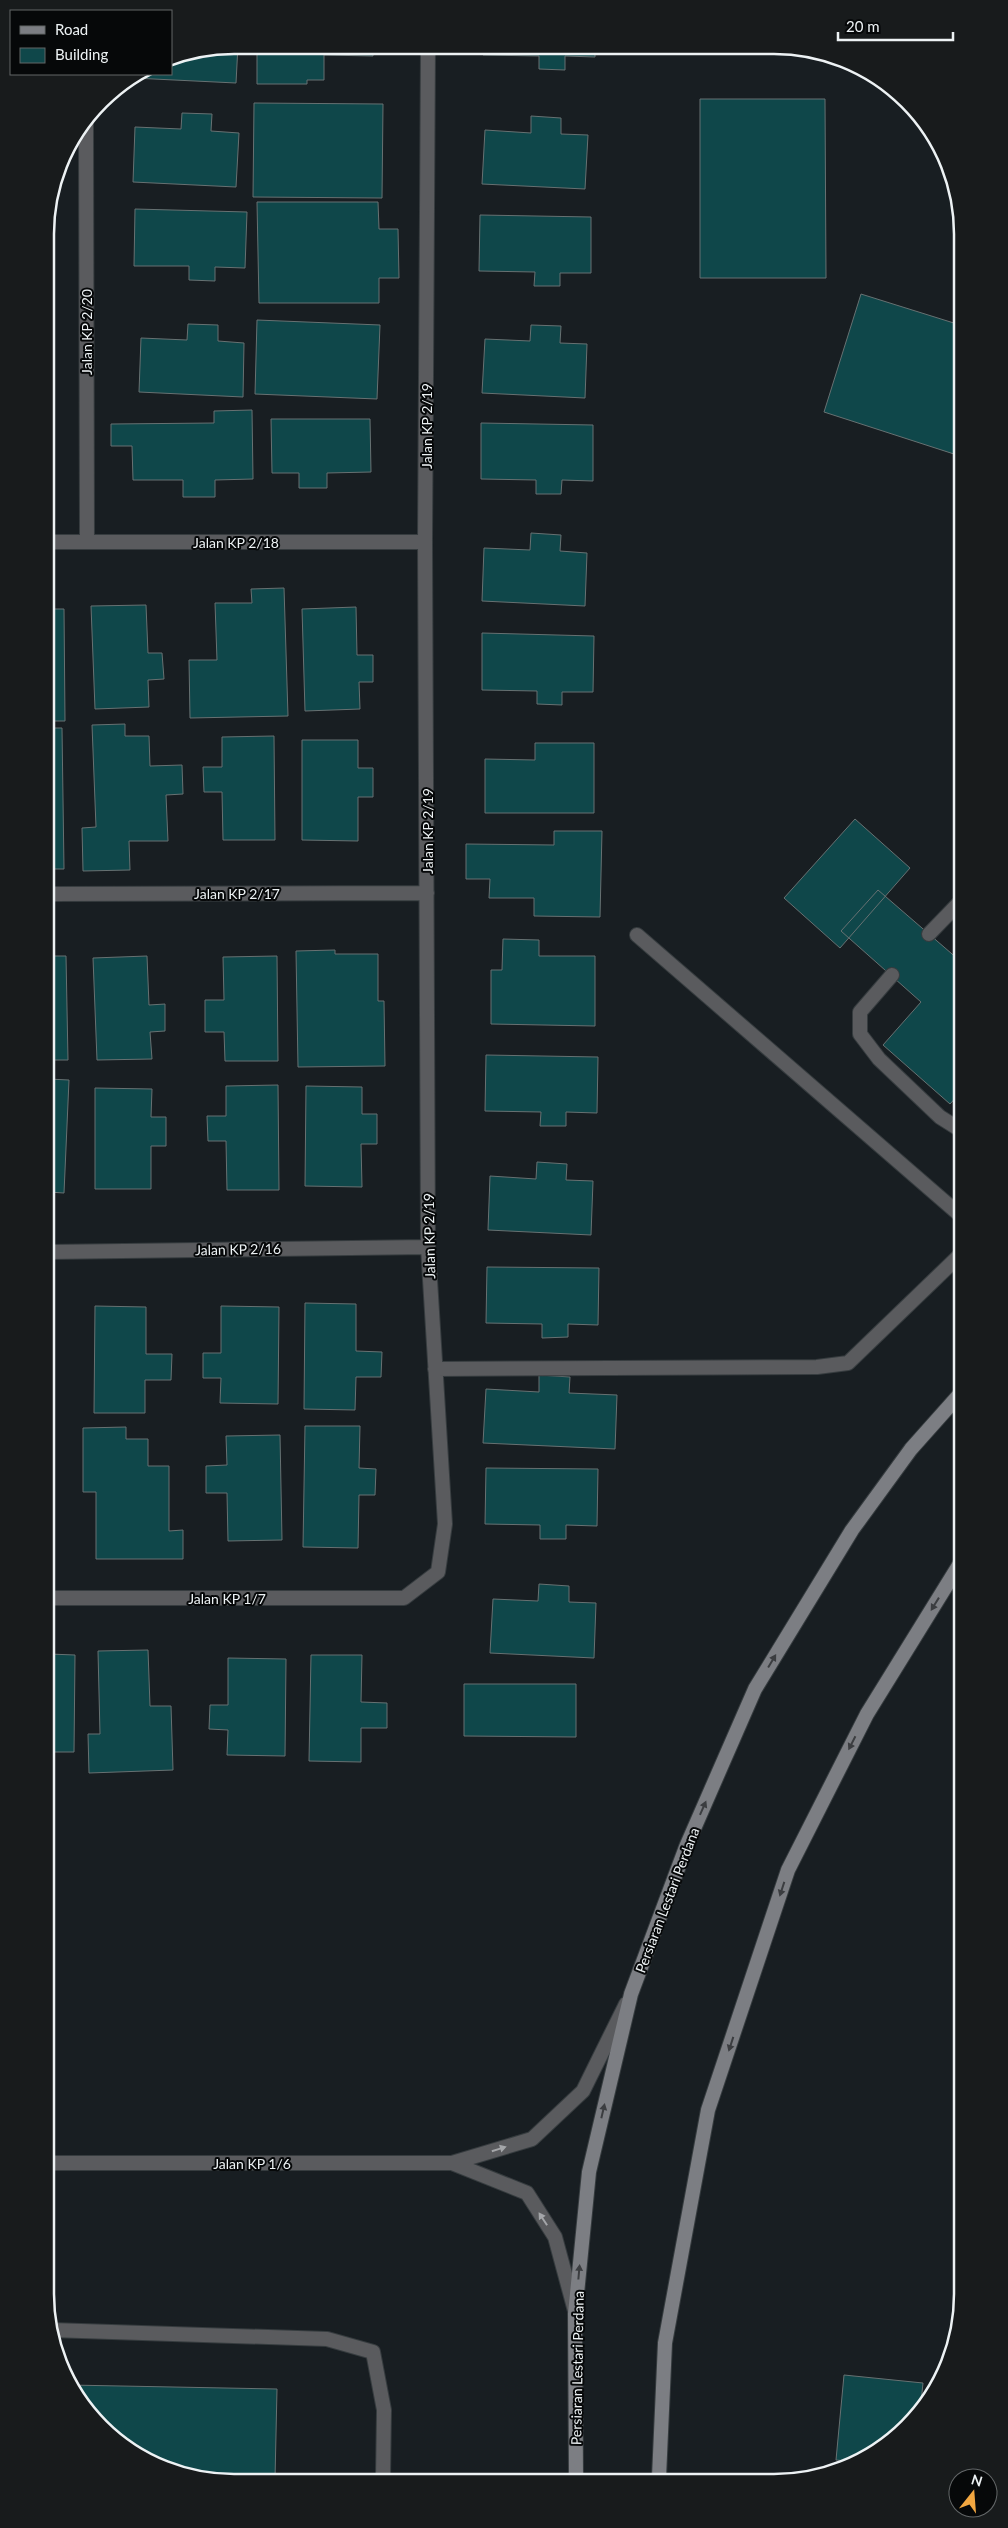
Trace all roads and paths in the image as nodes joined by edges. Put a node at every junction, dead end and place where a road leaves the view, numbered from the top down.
1 (428, 54) edge
2 (86, 131) edge
3 (54, 542) edge
4 (87, 542) junction
5 (425, 542) junction
6 (428, 893) junction
7 (54, 894) edge
8 (954, 908) edge
9 (929, 934) dead end
10 (637, 935) dead end
11 (892, 975) dead end
12 (954, 1126) edge
13 (954, 1210) edge
14 (428, 1247) junction
15 (54, 1252) edge
16 (954, 1261) edge
17 (435, 1369) junction
18 (954, 1401) edge
19 (954, 1572) edge
20 (54, 1598) edge
21 (404, 1598) joint
22 (631, 1994) junction
23 (54, 2163) edge
24 (452, 2163) junction
25 (575, 2314) junction
26 (57, 2330) edge
27 (383, 2474) edge
28 (576, 2474) edge
29 (659, 2474) edge

1 - 5 street, Jalan KP 2/19
2 - 4 street, Jalan KP 2/20
3 - 4 street, Jalan KP 2/18
4 - 5 street, Jalan KP 2/18
5 - 6 street, Jalan KP 2/19
6 - 7 street, Jalan KP 2/17
6 - 14 street, Jalan KP 2/19
8 - 9 street
10 - 13 street
11 - 12 street
14 - 15 street, Jalan KP 2/16
14 - 17 street, Jalan KP 2/19
16 - 17 street
17 - 21 street, Jalan KP 2/19
22 -> 18 main road, Persiaran Lestari Perdana
19 -> 29 main road
20 - 21 street, Jalan KP 1/7
24 -> 22 street, Jalan KP 1/6
25 -> 22 main road, Persiaran Lestari Perdana
23 - 24 street, Jalan KP 1/6
25 -> 24 street, Jalan KP 1/6
25 - 28 main road, Persiaran Lestari Perdana
26 - 27 street

